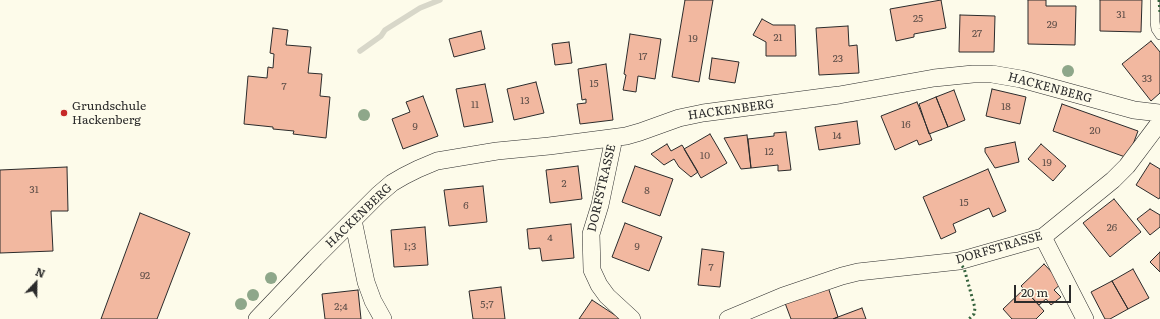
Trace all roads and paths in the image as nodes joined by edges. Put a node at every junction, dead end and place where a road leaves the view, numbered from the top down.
1 (1155, 0) edge
2 (1157, 22) edge
3 (1160, 35) edge
4 (1160, 113) edge
5 (1160, 122) edge
6 (614, 138) junction
7 (353, 220) junction
8 (1043, 237) junction
9 (296, 278) junction
10 (257, 319) edge
11 (268, 319) edge
12 (383, 319) edge
13 (632, 319) edge
14 (728, 319) edge
15 (1085, 319) edge

1 - 2 lane
2 - 3 lane
4 - 6 street, HACKENBERG
5 - 8 street, DORFSTRASSE
6 - 7 street, HACKENBERG
6 - 13 street, DORFSTRASSE
7 - 9 street, HACKENBERG
7 - 12 street
8 - 14 street, DORFSTRASSE
8 - 15 street
9 - 10 street, HACKENBERG
9 - 11 street, HACKENBERG

